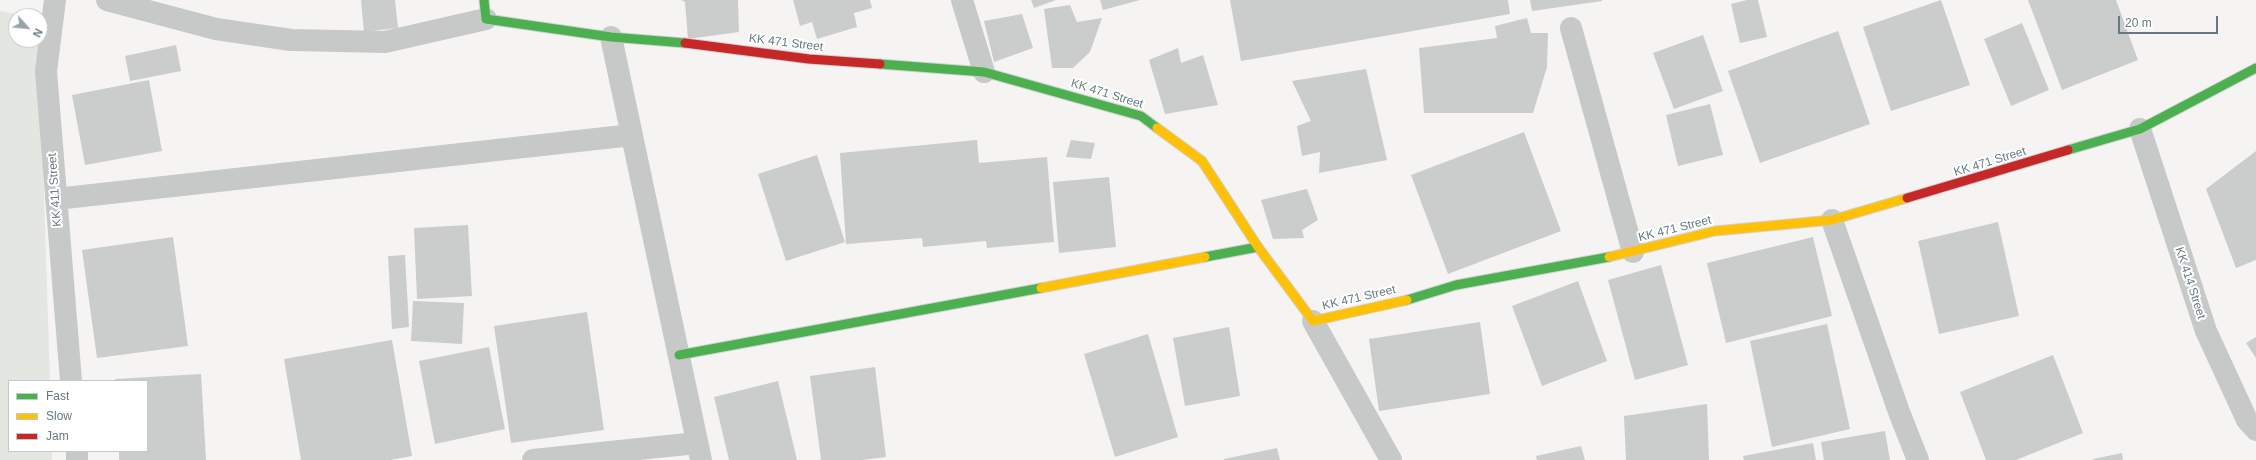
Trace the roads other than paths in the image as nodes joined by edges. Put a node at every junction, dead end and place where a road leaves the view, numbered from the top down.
1 (55, 0) edge
2 (107, 0) edge
3 (962, 0) edge
4 (485, 9) edge
5 (1572, 28) dead end
6 (611, 37) junction
7 (2256, 68) edge
8 (984, 72) junction
9 (2140, 129) junction
10 (632, 135) junction
11 (56, 199) junction
12 (1832, 220) junction
13 (1258, 247) junction
14 (1633, 252) junction
15 (1313, 321) junction
16 (679, 354) junction
17 (71, 380) edge
18 (2256, 430) edge
19 (699, 452) edge
20 (533, 460) edge
21 (1391, 460) edge
22 (1918, 460) edge

1 - 11 street, KK 411 Street
2 - 4 street
3 - 8 street
4 - 6 street, KK 471 Street
5 - 14 street
6 - 8 street, KK 471 Street
6 - 10 street
7 - 9 street, KK 471 Street
8 - 13 street, KK 471 Street
9 - 12 street, KK 471 Street
9 - 18 street, KK 414 Street
10 - 11 street
10 - 16 street
11 - 17 street, KK 411 Street
12 - 14 street, KK 471 Street
12 - 22 street
13 - 15 street, KK 471 Street
13 - 16 street
14 - 15 street, KK 471 Street
15 - 21 street
16 - 19 street
19 - 20 street

